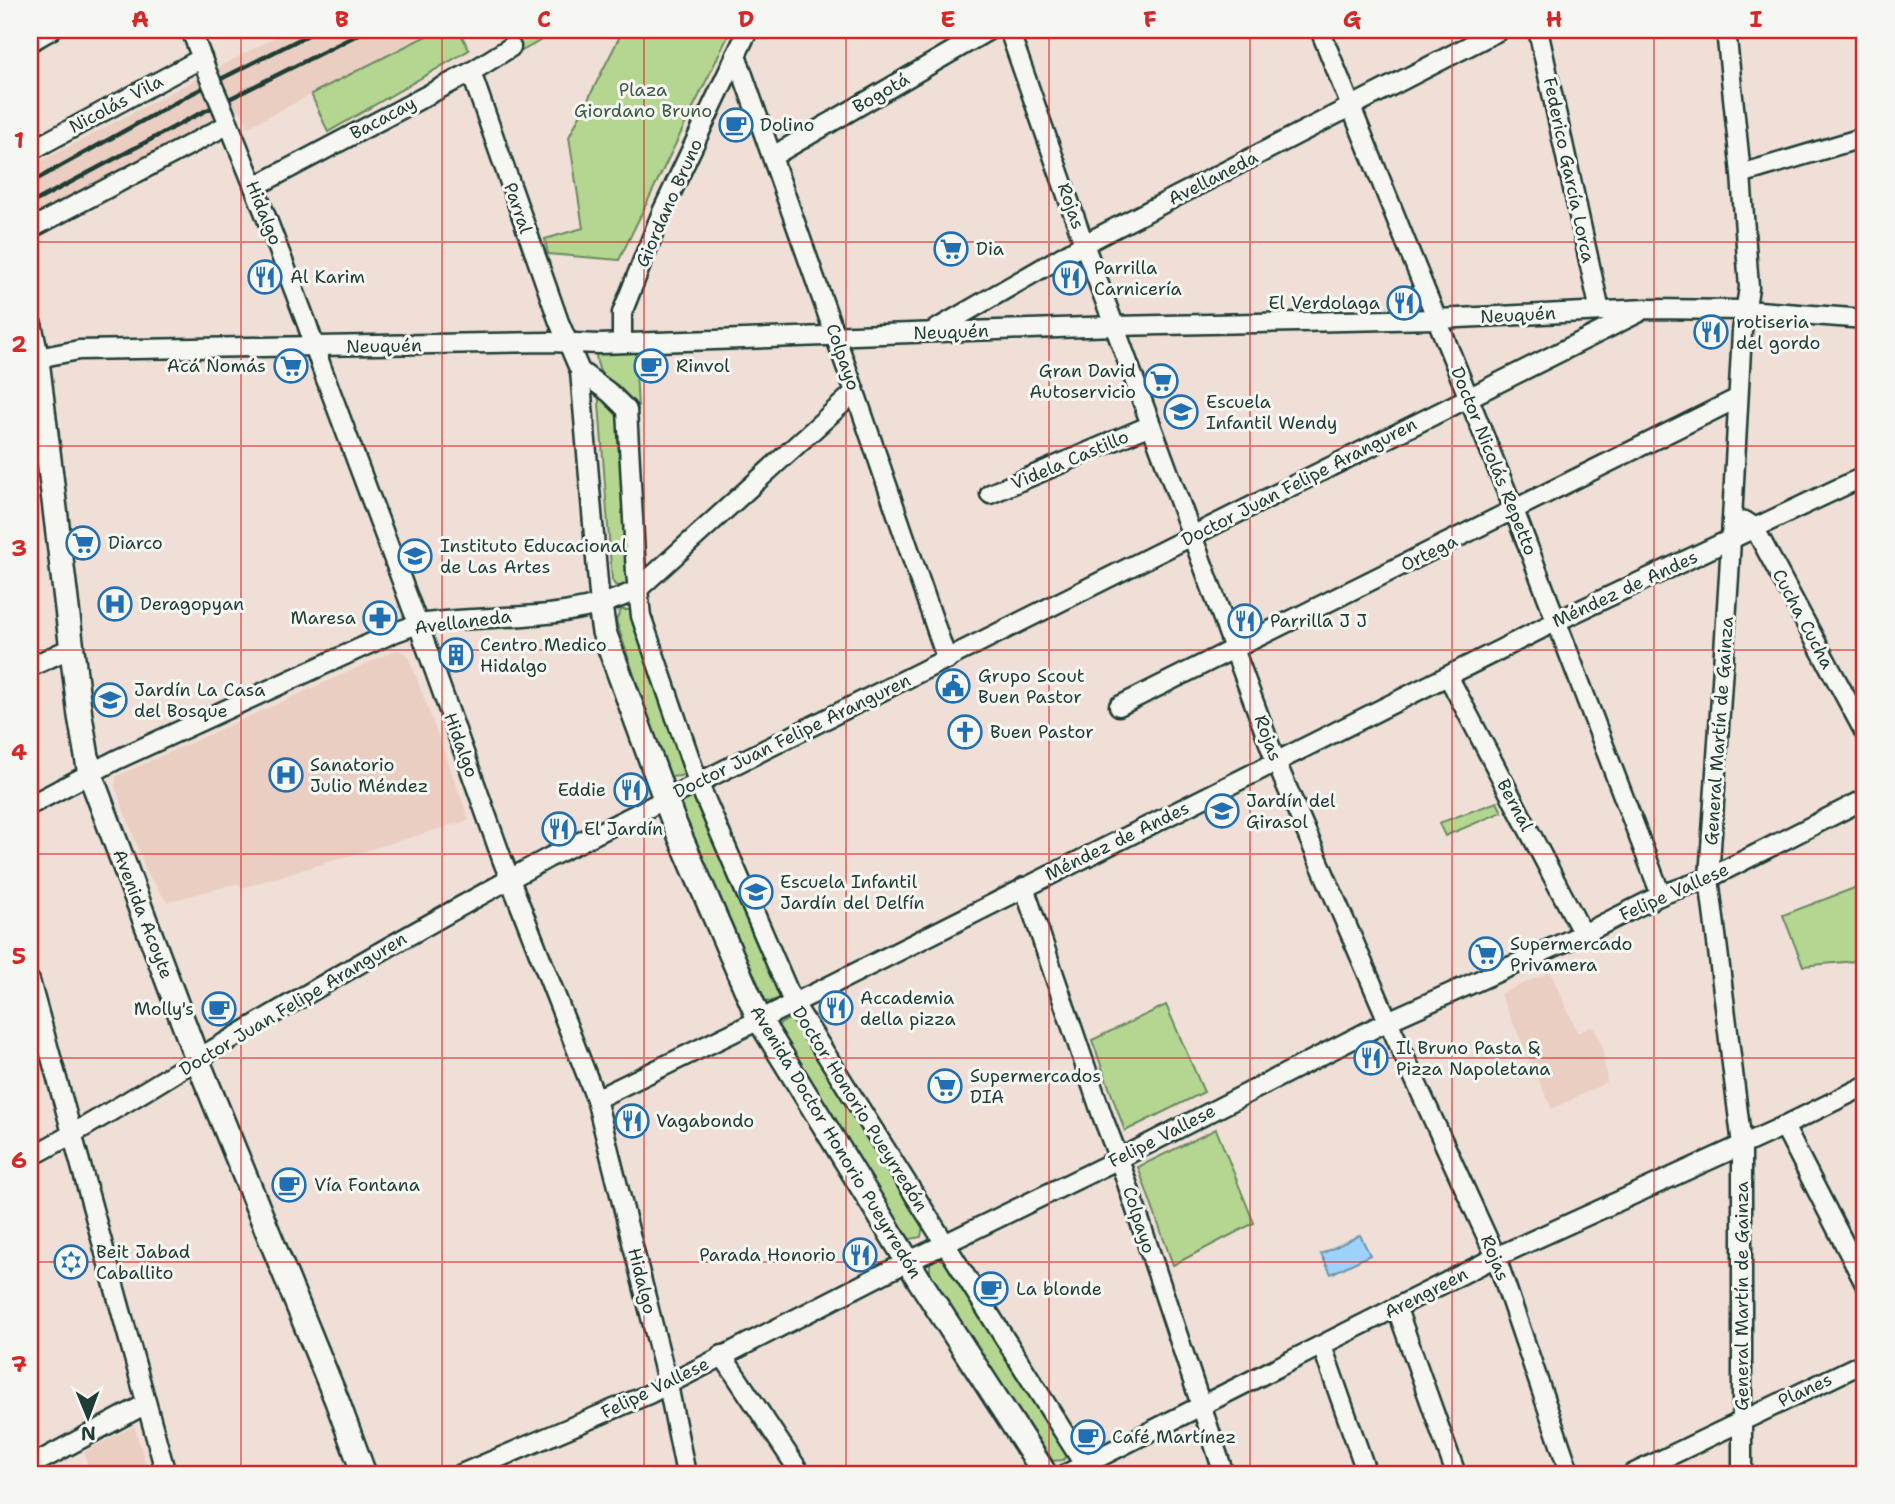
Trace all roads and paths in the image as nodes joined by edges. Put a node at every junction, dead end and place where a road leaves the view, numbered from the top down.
1 (51, 30) edge
2 (191, 30) edge
3 (748, 30) edge
4 (989, 30) edge
5 (1009, 30) edge
6 (1320, 30) edge
7 (1500, 30) edge
8 (1538, 30) edge
9 (1726, 30) edge
10 (30, 42) edge
11 (511, 47) dead end
12 (736, 55) junction
13 (205, 65) junction
14 (471, 72) junction
15 (1350, 107) junction
16 (226, 118) junction
17 (1865, 137) edge
18 (30, 150) edge
19 (772, 156) junction
20 (1741, 174) junction
21 (254, 187) junction
22 (30, 229) edge
23 (1084, 244) junction
24 (1647, 309) junction
25 (1746, 310) junction
26 (1600, 311) junction
27 (1437, 319) junction
28 (1865, 319) edge
29 (30, 326) edge
30 (1115, 326) junction
31 (930, 333) junction
32 (835, 336) junction
33 (622, 342) junction
34 (568, 344) junction
35 (314, 347) junction
36 (33, 361) edge
37 (580, 371) junction
38 (855, 392) junction
39 (1469, 397) junction
40 (1738, 398) junction
41 (1151, 425) junction
42 (1865, 476) edge
43 (990, 494) dead end
44 (1514, 510) junction
45 (1732, 513) junction
46 (1754, 527) junction
47 (1191, 537) junction
48 (1731, 539) junction
49 (637, 590) junction
50 (600, 606) junction
51 (1557, 621) junction
52 (418, 624) junction
53 (71, 648) junction
54 (1235, 649) junction
55 (947, 660) junction
56 (30, 667) edge
57 (1448, 676) junction
58 (1119, 706) dead end
59 (1865, 733) edge
60 (1276, 762) junction
61 (90, 774) junction
62 (698, 782) junction
63 (666, 798) junction
64 (1865, 799) edge
65 (30, 805) edge
66 (510, 878) junction
67 (1709, 878) junction
68 (1024, 887) junction
69 (1661, 895) junction
70 (1583, 934) junction
71 (30, 981) edge
72 (793, 1002) junction
73 (758, 1019) junction
74 (1388, 1021) junction
75 (197, 1059) junction
76 (1865, 1086) edge
77 (596, 1099) junction
78 (1784, 1126) junction
79 (72, 1136) junction
80 (1742, 1145) junction
81 (30, 1157) edge
82 (1119, 1159) junction
83 (943, 1244) junction
84 (1496, 1257) junction
85 (908, 1261) junction
86 (1865, 1284) edge
87 (1397, 1309) junction
88 (1322, 1346) junction
89 (722, 1355) junction
90 (1865, 1362) edge
91 (668, 1385) junction
92 (146, 1404) junction
93 (1201, 1408) junction
94 (1742, 1420) junction
95 (30, 1466) edge
96 (1087, 1470) edge
97 (166, 1474) edge
98 (364, 1474) edge
99 (461, 1474) edge
100 (686, 1474) edge
101 (801, 1474) edge
102 (1045, 1474) edge
103 (1066, 1474) edge
104 (1224, 1474) edge
105 (1367, 1474) edge
106 (1455, 1474) edge
107 (1570, 1474) edge
108 (1632, 1474) edge
109 (1742, 1474) edge

1 - 10 street
2 - 13 street, Hidalgo
3 - 12 street, Giordano Bruno
4 - 19 street, Bogotá
5 - 23 street, Rojas
6 - 15 street, Doctor Nicolás Repetto
7 - 15 street, Avellaneda
8 - 26 street, Federico García Lorca
9 - 20 street, General Martín de Gainza
11 - 14 street, Bacacay
12 - 19 street, Colpayo
12 - 33 street, Giordano Bruno
13 - 16 street, Hidalgo, bridge
13 - 18 street, Nicolás Vila
14 - 21 street, Bacacay
14 - 34 street, Parral
15 - 23 street, Avellaneda
15 - 27 street, Doctor Nicolás Repetto
16 - 21 street, Hidalgo
16 - 22 street
17 - 20 street
19 - 32 street, Colpayo
20 - 25 street, General Martín de Gainza
21 - 35 street, Hidalgo
23 - 30 street, Rojas
23 - 31 street, Avellaneda
24 - 25 street, Neuquén
24 - 26 street, Neuquén
24 - 39 street, Doctor Juan Felipe Aranguren
25 - 28 street, Neuquén
25 - 40 street, General Martín de Gainza
26 - 27 street, Neuquén
27 - 30 street, Neuquén
27 - 39 street, Doctor Nicolás Repetto
29 - 36 main road, Avenida Acoyte
30 - 31 street, Neuquén
30 - 41 street, Rojas
31 - 32 street, Neuquén
32 - 33 street, Neuquén
32 - 38 street, Colpayo
33 - 34 street, Neuquén
34 - 35 street, Neuquén
34 - 37 street, Avenida Doctor Honorio Pueyrredón
35 - 36 street, Neuquén
35 - 52 street, Hidalgo
36 - 53 main road, Avenida Acoyte
37 - 49 street, Doctor Honorio Pueyrredón
37 - 50 street, Avenida Doctor Honorio Pueyrredón
38 - 49 street, Avellaneda
38 - 55 street, Colpayo
39 - 44 street, Doctor Nicolás Repetto
39 - 47 street, Doctor Juan Felipe Aranguren
40 - 44 street, Ortega
40 - 45 street, General Martín de Gainza
41 - 43 street, Videla Castillo
41 - 47 street, Rojas
42 - 46 street, Méndez de Andes
44 - 51 street, Doctor Nicolás Repetto
44 - 54 street, Ortega
45 - 46 street, Cucha Cucha
45 - 48 street, General Martín de Gainza
46 - 48 street, Méndez de Andes
46 - 59 street, Cucha Cucha
47 - 54 street, Rojas
47 - 55 street, Doctor Juan Felipe Aranguren
48 - 51 street, Méndez de Andes
48 - 67 street, General Martín de Gainza
49 - 50 street, Avellaneda
49 - 62 street, Doctor Honorio Pueyrredón
50 - 52 street, Avellaneda
50 - 63 main road, Avenida Doctor Honorio Pueyrredón
51 - 57 street, Méndez de Andes
51 - 69 street, Doctor Nicolás Repetto
52 - 61 street, Avellaneda
52 - 66 street, Hidalgo
53 - 56 street
53 - 61 main road, Avenida Acoyte
54 - 58 street, Ortega
54 - 60 street, Rojas
55 - 62 street, Doctor Juan Felipe Aranguren
57 - 60 street, Méndez de Andes
57 - 70 street, Bernal
60 - 68 street, Méndez de Andes
60 - 74 street, Rojas
61 - 65 street, Avellaneda
61 - 75 main road, Avenida Acoyte
62 - 63 street, Doctor Juan Felipe Aranguren
62 - 72 street, Doctor Honorio Pueyrredón
63 - 66 street, Doctor Juan Felipe Aranguren
63 - 73 main road, Avenida Doctor Honorio Pueyrredón
64 - 67 street, Felipe Vallese
66 - 75 street, Doctor Juan Felipe Aranguren
66 - 77 street, Hidalgo
67 - 69 street, Felipe Vallese
67 - 80 street, General Martín de Gainza
68 - 72 street, Méndez de Andes
68 - 82 street, Colpayo
69 - 70 street, Felipe Vallese
70 - 74 street, Felipe Vallese
71 - 79 street
72 - 73 street, Méndez de Andes
72 - 83 street, Doctor Honorio Pueyrredón
73 - 77 street, Méndez de Andes
73 - 85 main road, Avenida Doctor Honorio Pueyrredón
74 - 82 street, Felipe Vallese
74 - 84 street, Rojas
75 - 79 street, Doctor Juan Felipe Aranguren
75 - 98 main road, Avenida Acoyte
76 - 78 street, Arengreen
77 - 91 street, Hidalgo
78 - 80 street, Arengreen
78 - 86 street
79 - 81 street, Doctor Juan Felipe Aranguren
79 - 92 street
80 - 84 street, Arengreen
80 - 94 street, General Martín de Gainza
82 - 83 street, Felipe Vallese
82 - 93 street, Colpayo
83 - 85 street, Felipe Vallese
83 - 96 street, Doctor Honorio Pueyrredón
84 - 87 street, Arengreen
84 - 107 street, Rojas
85 - 89 street, Felipe Vallese
85 - 102 main road, Avenida Doctor Honorio Pueyrredón
87 - 88 street, Arengreen
87 - 106 street
88 - 93 street, Arengreen
88 - 105 street
89 - 91 street, Felipe Vallese
89 - 101 street
90 - 94 street, Planes
91 - 99 street, Felipe Vallese
91 - 100 street, Hidalgo
92 - 95 street
92 - 97 street
93 - 96 street, Arengreen
93 - 104 street, Colpayo
94 - 108 street, Planes
94 - 109 street, General Martín de Gainza
96 - 103 street, Arengreen

